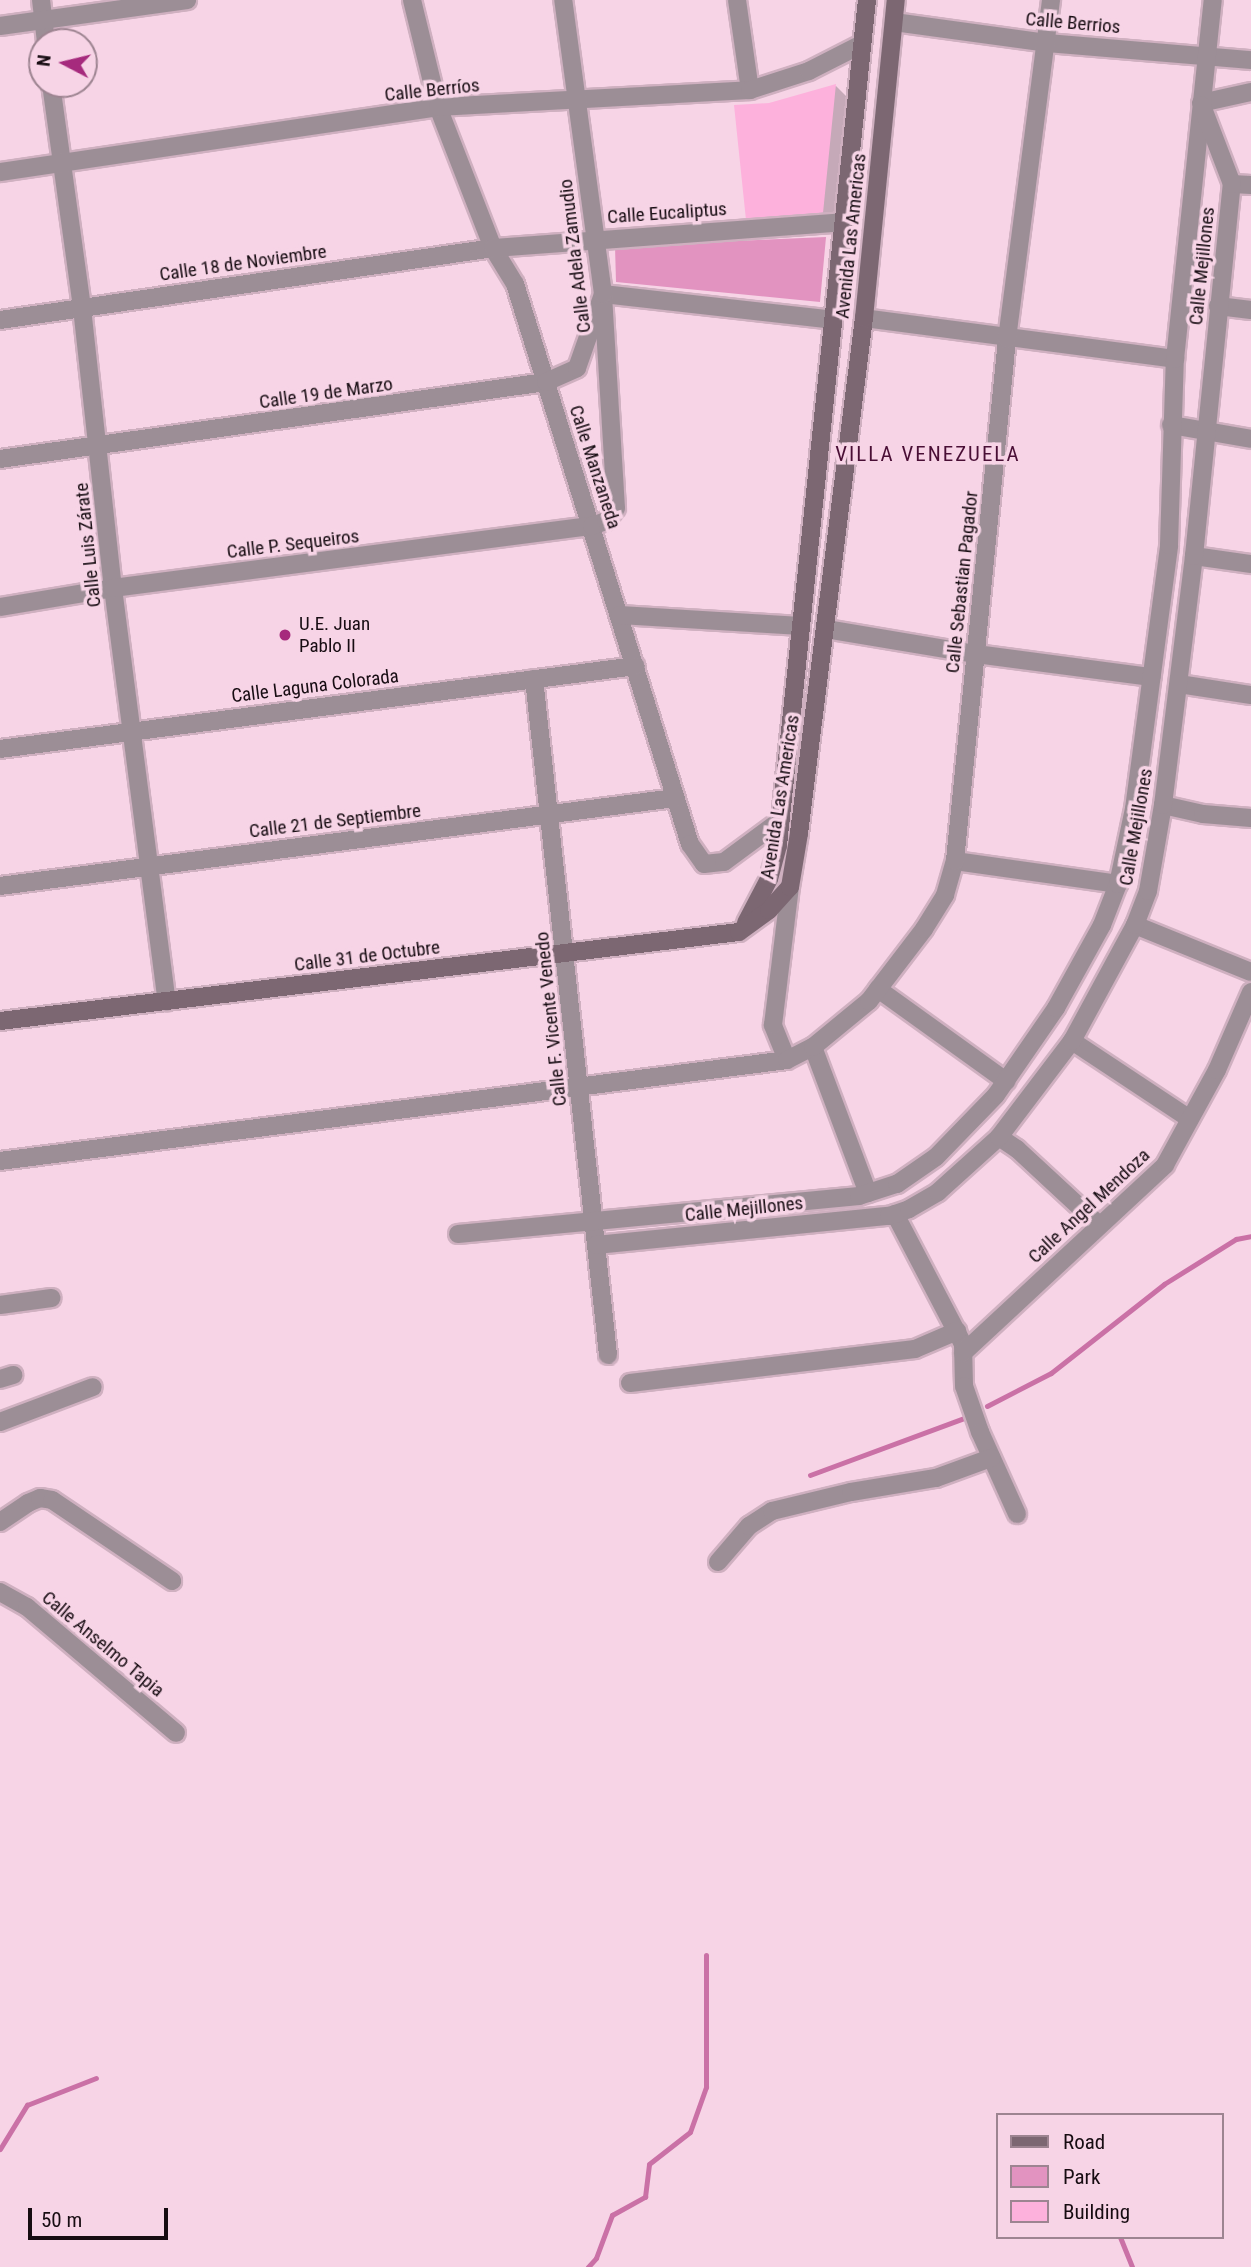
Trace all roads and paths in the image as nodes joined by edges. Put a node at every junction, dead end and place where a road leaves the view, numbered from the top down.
1 (41, 0) edge
2 (187, 0) edge
3 (412, 0) edge
4 (563, 0) edge
5 (737, 0) edge
6 (867, 0) edge
7 (896, 0) edge
8 (1051, 0) edge
9 (1213, 0) edge
10 (44, 22) junction
11 (894, 22) junction
12 (0, 26) edge
13 (45, 28) edge
14 (1047, 43) junction
15 (862, 44) junction
16 (1206, 55) junction
17 (1251, 60) edge
18 (750, 90) junction
19 (1251, 92) edge
20 (53, 98) edge
21 (576, 102) junction
22 (1201, 103) junction
23 (438, 107) junction
24 (61, 163) junction
25 (0, 172) edge
26 (1232, 184) junction
27 (1251, 185) edge
28 (844, 222) junction
29 (596, 239) junction
30 (493, 248) junction
31 (603, 294) junction
32 (1218, 306) junction
33 (82, 308) junction
34 (1251, 310) edge
35 (864, 318) junction
36 (0, 320) edge
37 (834, 320) junction
38 (1007, 339) junction
39 (1175, 359) junction
40 (546, 382) junction
41 (1171, 425) junction
42 (1205, 432) junction
43 (1251, 439) edge
44 (98, 446) junction
45 (0, 459) edge
46 (592, 526) junction
47 (1194, 555) junction
48 (1251, 564) edge
49 (113, 588) junction
50 (0, 607) edge
51 (620, 615) junction
52 (801, 626) junction
53 (826, 629) junction
54 (976, 654) junction
55 (636, 666) junction
56 (1151, 677) junction
57 (534, 679) junction
58 (1179, 684) junction
59 (1251, 695) edge
60 (132, 732) junction
61 (0, 749) edge
62 (676, 798) junction
63 (1163, 805) junction
64 (549, 814) junction
65 (1251, 818) edge
66 (781, 820) junction
67 (955, 861) junction
68 (150, 866) junction
69 (1118, 884) junction
70 (0, 886) edge
71 (790, 887) junction
72 (1135, 925) junction
73 (739, 932) junction
74 (565, 953) junction
75 (1251, 972) edge
76 (878, 989) junction
77 (1251, 992) edge
78 (167, 1001) junction
79 (0, 1021) edge
80 (1072, 1041) junction
81 (813, 1047) junction
82 (787, 1060) junction
83 (1006, 1081) junction
84 (579, 1086) junction
85 (1190, 1119) junction
86 (999, 1137) junction
87 (0, 1161) edge
88 (867, 1193) junction
89 (895, 1214) junction
90 (594, 1223) junction
91 (1099, 1226) junction
92 (458, 1234) dead end
93 (596, 1245) junction
94 (52, 1298) dead end
95 (0, 1305) edge
96 (957, 1331) junction
97 (963, 1353) junction
98 (608, 1355) dead end
99 (630, 1383) dead end
100 (93, 1387) dead end
101 (0, 1422) edge
102 (991, 1458) junction
103 (1017, 1514) dead end
104 (0, 1522) edge
105 (718, 1562) dead end
106 (172, 1581) dead end
107 (0, 1592) edge
108 (176, 1733) dead end

1 - 10 street
2 - 10 street
3 - 23 street, Calle Manzaneda
4 - 21 street, Calle Adela Zamudio
5 - 18 street
6 - 15 main road, Avenida Las Americas
7 - 11 main road, Avenida Las Americas
8 - 14 street, Calle Sebastian Pagador
9 - 16 street, Calle Mejillones
10 - 12 street
10 - 13 street
11 - 14 street, Calle Berrios
11 - 35 main road, Avenida Las Americas
14 - 16 street, Calle Berrios
14 - 38 street, Calle Sebastian Pagador
15 - 18 street, Calle Berríos
15 - 28 main road, Avenida Las Americas
16 - 17 street, Calle Berrios
16 - 22 street, Calle Mejillones
18 - 21 street, Calle Berríos
19 - 22 street
20 - 24 street, Calle Luis Zárate
21 - 23 street, Calle Berríos
21 - 29 street, Calle Adela Zamudio
22 - 26 street, Calle Mejillones
22 - 39 street, Calle Mejillones
23 - 24 street, Calle Berríos
23 - 30 street, Calle Manzaneda
24 - 25 street, Calle Berríos
24 - 33 street, Calle Luis Zárate
26 - 27 street
26 - 32 street, Calle Mejillones
28 - 29 street, Calle Eucaliptus
28 - 37 main road, Avenida Las Americas
29 - 30 street, Calle Eucaliptus
29 - 31 street, Calle Adela Zamudio
30 - 33 street, Calle 18 de Noviembre
30 - 40 street, Calle Manzaneda
31 - 37 street
31 - 40 street, Calle 19 de Marzo
31 - 46 street, Calle Adela Zamudio
32 - 34 street
32 - 42 street, Calle Mejillones
33 - 36 street, Calle 18 de Noviembre
33 - 44 street, Calle Luis Zárate
35 - 38 street
35 - 53 main road, Avenida Las Americas
37 - 52 main road, Avenida Las Americas
38 - 39 street
38 - 54 street, Calle Sebastian Pagador
39 - 41 street, Calle Mejillones
40 - 44 street, Calle 19 de Marzo
40 - 46 street, Calle Manzaneda
41 - 42 street
41 - 56 street, Calle Mejillones
42 - 43 street
42 - 47 street, Calle Mejillones
44 - 45 street, Calle 19 de Marzo
44 - 49 street, Calle Luis Zárate
46 - 49 street, Calle P. Sequeiros
46 - 51 street, Calle Manzaneda
47 - 48 street
47 - 58 street, Calle Mejillones
49 - 50 street, Calle P. Sequeiros
49 - 60 street, Calle Luis Zárate
51 - 52 street
51 - 55 street, Calle Manzaneda
52 - 66 main road, Avenida Las Americas
53 - 54 street
53 - 71 main road, Avenida Las Americas
54 - 56 street
54 - 67 street, Calle Sebastian Pagador
55 - 57 street, Calle Laguna Colorada
55 - 62 street, Calle Manzaneda
56 - 69 street, Calle Mejillones
57 - 60 street, Calle Laguna Colorada
57 - 64 street, Calle F. Vicente Venedo
58 - 59 street
58 - 63 street, Calle Mejillones
60 - 61 street, Calle Laguna Colorada
60 - 68 street, Calle Luis Zárate
62 - 64 street, Calle 21 de Septiembre
62 - 66 street, Calle Manzaneda
63 - 65 street
63 - 72 street, Calle Mejillones
64 - 68 street, Calle 21 de Septiembre
64 - 74 street, Calle F. Vicente Venedo
66 - 73 main road, Avenida Las Americas
67 - 69 street
67 - 76 street, Calle Sebastian Pagador
68 - 70 street, Calle 21 de Septiembre
68 - 78 street, Calle Luis Zárate
69 - 83 street, Calle Mejillones
71 - 73 main road, Avenida Las Americas
71 - 82 street
72 - 75 street
72 - 80 street, Calle Mejillones
73 - 74 main road, Calle 31 de Octubre
74 - 78 main road, Calle 31 de Octubre
74 - 84 street, Calle F. Vicente Venedo
76 - 81 street, Calle Sebastian Pagador
76 - 83 street
77 - 85 street, Calle Angel Mendoza
78 - 79 main road, Calle 31 de Octubre
80 - 85 street
80 - 86 street, Calle Mejillones
81 - 82 street, Calle Sebastian Pagador
81 - 88 street
82 - 84 street, Calle Sebastian Pagador
83 - 88 street, Calle Mejillones
84 - 87 street, Calle Sebastian Pagador
84 - 90 street, Calle F. Vicente Venedo
85 - 91 street, Calle Angel Mendoza
86 - 89 street, Calle Mejillones
86 - 91 street
88 - 90 street, Calle Mejillones
89 - 93 street, Calle Mejillones
89 - 96 street
90 - 92 street, Calle Mejillones
90 - 93 street, Calle F. Vicente Venedo
91 - 97 street, Calle Angel Mendoza
93 - 98 street, Calle F. Vicente Venedo
94 - 95 street
96 - 97 street
96 - 99 street
97 - 102 street
100 - 101 street
102 - 103 street
102 - 105 street
104 - 106 street
107 - 108 street, Calle Anselmo Tapia

